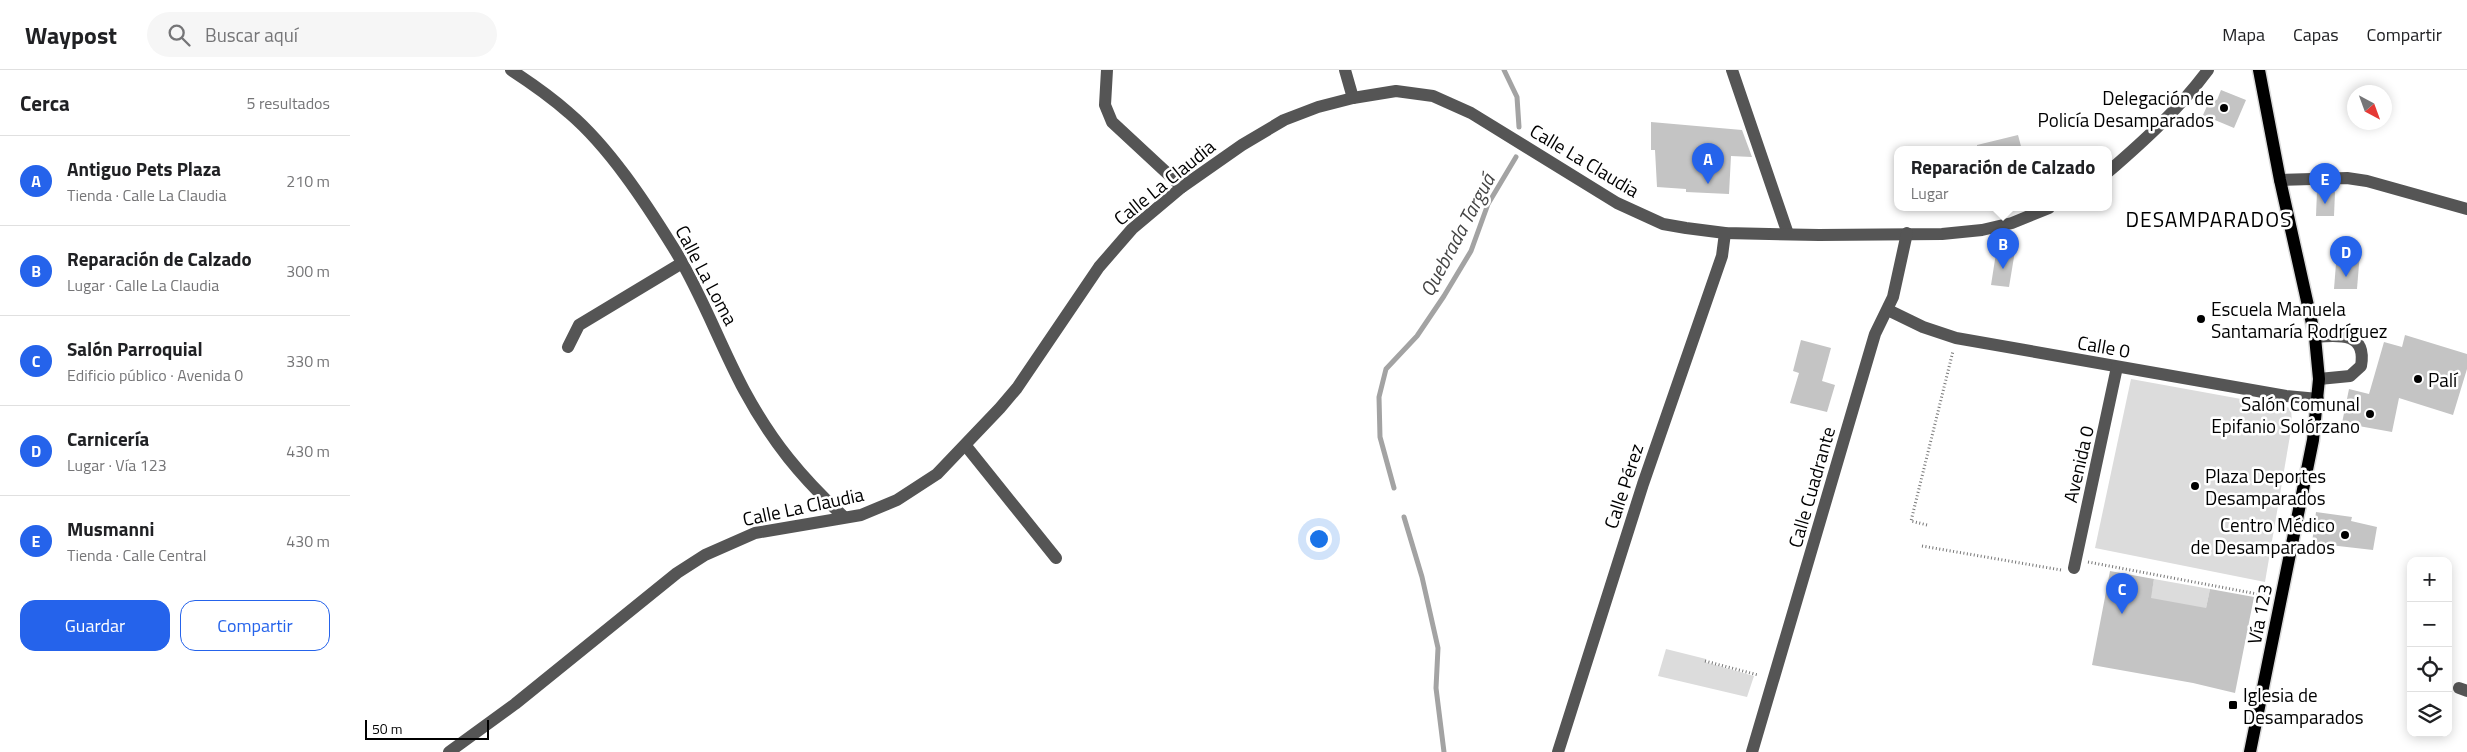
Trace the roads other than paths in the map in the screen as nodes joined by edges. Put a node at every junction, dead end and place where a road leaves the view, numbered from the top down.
1 (511, 70) edge
2 (1106, 70) edge
3 (1345, 70) edge
4 (1732, 70) edge
5 (2208, 70) edge
6 (2259, 70) edge
7 (1353, 98) junction
8 (2112, 169) edge
9 (2280, 180) junction
10 (1182, 188) junction
11 (2467, 209) edge
12 (2042, 211) edge
13 (1725, 233) junction
14 (1907, 233) junction
15 (1788, 234) junction
16 (682, 263) junction
17 (1888, 310) junction
18 (2315, 337) junction
19 (568, 347) dead end
20 (2117, 367) junction
21 (2319, 379) junction
22 (2318, 399) junction
23 (966, 446) junction
24 (844, 517) junction
25 (1056, 558) dead end
26 (2074, 564) road end
27 (449, 752) edge
28 (1558, 752) edge
29 (1752, 752) edge
30 (2250, 752) edge

1 - 16 street, Calle La Loma
2 - 10 street
3 - 7 street
4 - 15 street
5 - 8 street
6 - 9 main road, Vía 123
7 - 10 street, Calle La Claudia
7 - 13 street, Calle La Claudia
9 - 11 street
9 - 18 main road, Vía 123
10 - 23 street, Calle La Claudia
12 - 14 street, Calle La Claudia
13 - 15 street, Calle La Claudia
13 - 28 street, Calle Pérez
14 - 15 street, Calle La Claudia
14 - 17 street, Calle Cuadrante
16 - 19 street
16 - 24 street, Calle La Loma
17 - 20 street, Calle 0
17 - 29 street, Calle Cuadrante
18 - 21 main road, Vía 123
18 - 21 street
20 - 22 street, Calle 0
20 - 26 street, Avenida 0
21 - 22 main road, Vía 123
22 - 30 main road, Vía 123
23 - 24 street, Calle La Claudia
23 - 25 street
24 - 27 street, Calle La Claudia

